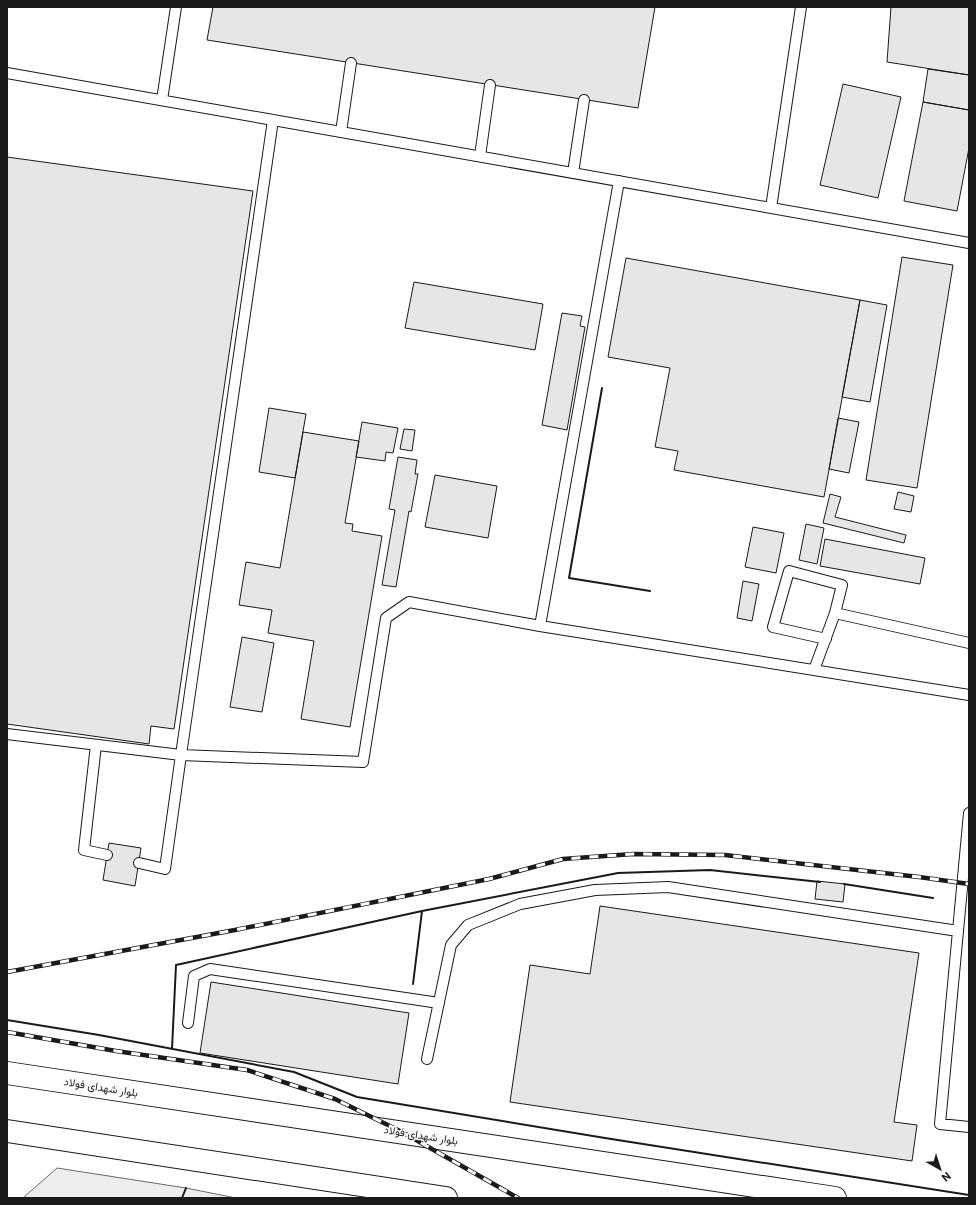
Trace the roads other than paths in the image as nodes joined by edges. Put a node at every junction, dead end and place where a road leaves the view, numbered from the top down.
1 (176, 7) edge
2 (801, 7) edge
3 (351, 63) dead end
4 (7, 73) edge
5 (490, 85) dead end
6 (162, 100) junction
7 (584, 100) dead end
8 (273, 120) junction
9 (341, 132) junction
10 (480, 156) junction
11 (573, 173) junction
12 (619, 181) junction
13 (771, 208) junction
14 (969, 243) edge
15 (835, 613) junction
16 (540, 626) junction
17 (826, 639) junction
18 (969, 643) edge
19 (814, 670) junction
20 (969, 695) edge
21 (7, 734) edge
22 (96, 745) junction
23 (181, 755) junction
24 (969, 813) edge
25 (107, 855) dead end
26 (139, 863) dead end
27 (958, 931) junction
28 (439, 1003) junction
29 (188, 1023) dead end
30 (427, 1059) dead end
31 (7, 1072) edge
32 (969, 1127) edge
33 (7, 1131) edge
34 (446, 1198) edge
35 (835, 1198) edge

1 - 6 lane
2 - 13 lane
3 - 9 lane
4 - 6 lane
5 - 10 lane
6 - 8 lane
7 - 11 lane
8 - 9 lane
8 - 23 lane
9 - 10 lane
10 - 11 lane
11 - 12 lane
12 - 13 lane
12 - 16 lane
13 - 14 lane
15 - 17 lane
15 - 17 lane
15 - 18 lane
16 - 19 lane
16 - 23 lane
17 - 19 lane
19 - 20 lane
21 - 22 lane
22 - 23 lane
22 - 25 lane
23 - 26 lane
24 - 27 lane
27 - 28 lane
27 - 32 lane
28 - 29 lane
28 - 30 lane
31 - 35 street, بلوار شهدای فولاد
33 - 34 street

